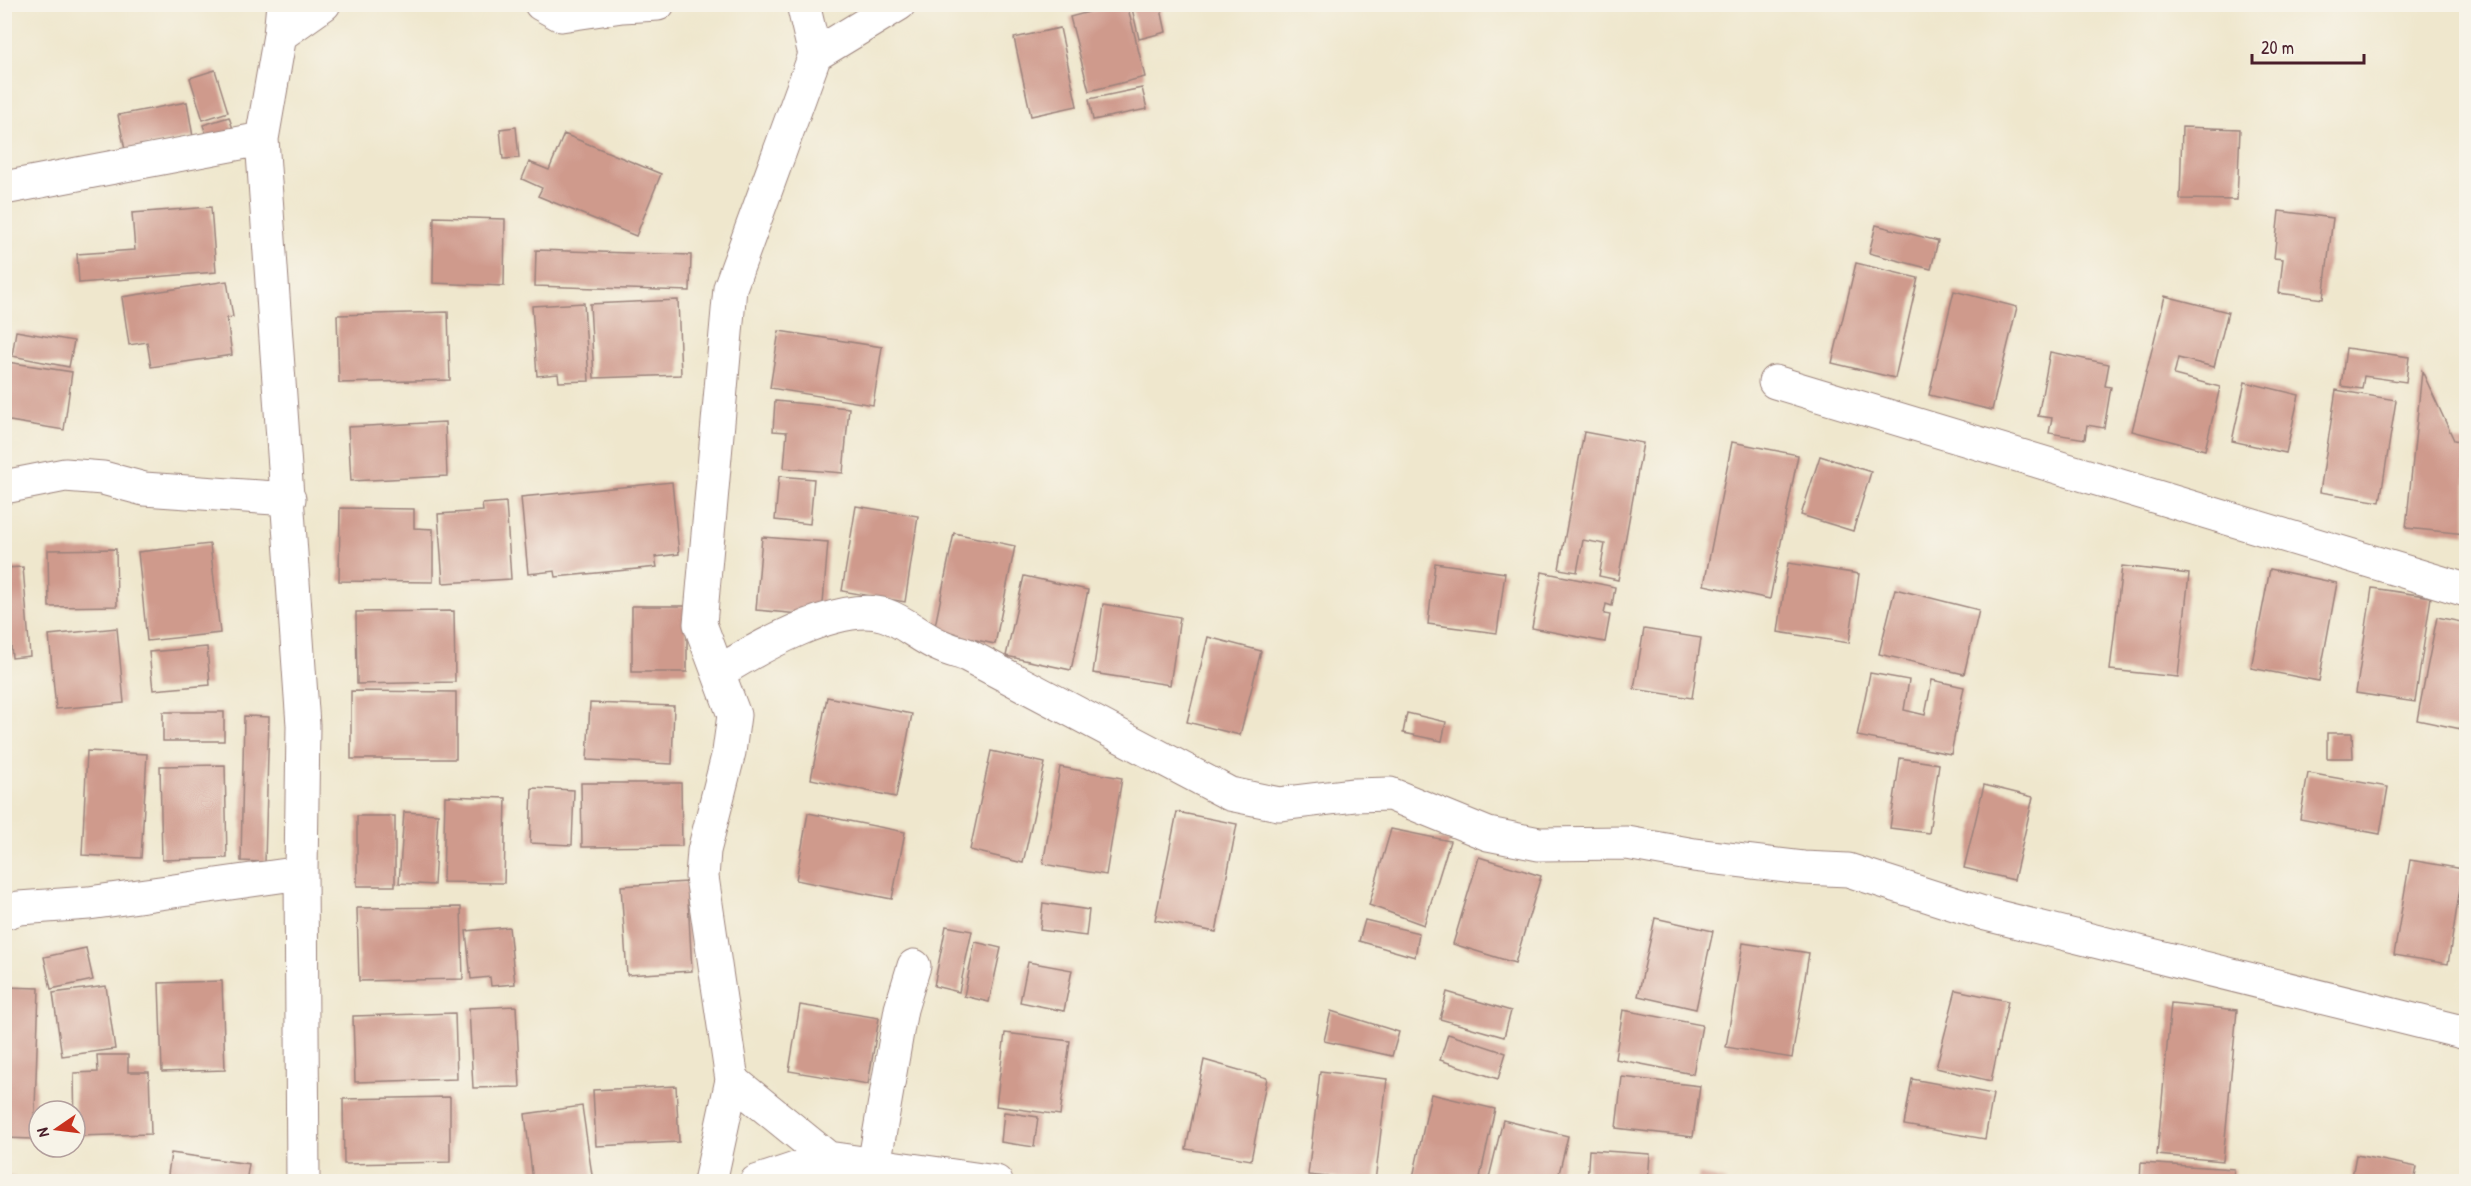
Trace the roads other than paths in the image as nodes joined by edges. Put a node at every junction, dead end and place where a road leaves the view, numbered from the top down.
1 (324, 4) edge
2 (541, 4) edge
3 (658, 4) edge
4 (803, 4) edge
5 (899, 4) edge
6 (282, 20) edge
7 (815, 55) junction
8 (262, 139) junction
9 (4, 188) edge
10 (1774, 382) dead end
11 (4, 487) edge
12 (289, 499) junction
13 (2466, 590) edge
14 (718, 672) junction
15 (301, 873) junction
16 (4, 913) edge
17 (914, 966) dead end
18 (2466, 1033) edge
19 (732, 1080) junction
20 (828, 1158) junction
21 (874, 1165) junction
22 (303, 1182) edge
23 (710, 1182) edge
24 (756, 1182) edge
25 (996, 1182) edge

1 - 6 street
2 - 3 street
4 - 7 street
5 - 7 street
6 - 8 street
7 - 14 street
8 - 9 street
8 - 12 street
10 - 13 street
11 - 12 street
12 - 15 street
14 - 18 street
14 - 19 street
15 - 16 street
15 - 22 street
17 - 21 street
19 - 20 street
19 - 23 street
20 - 21 street
20 - 24 street
21 - 25 street

